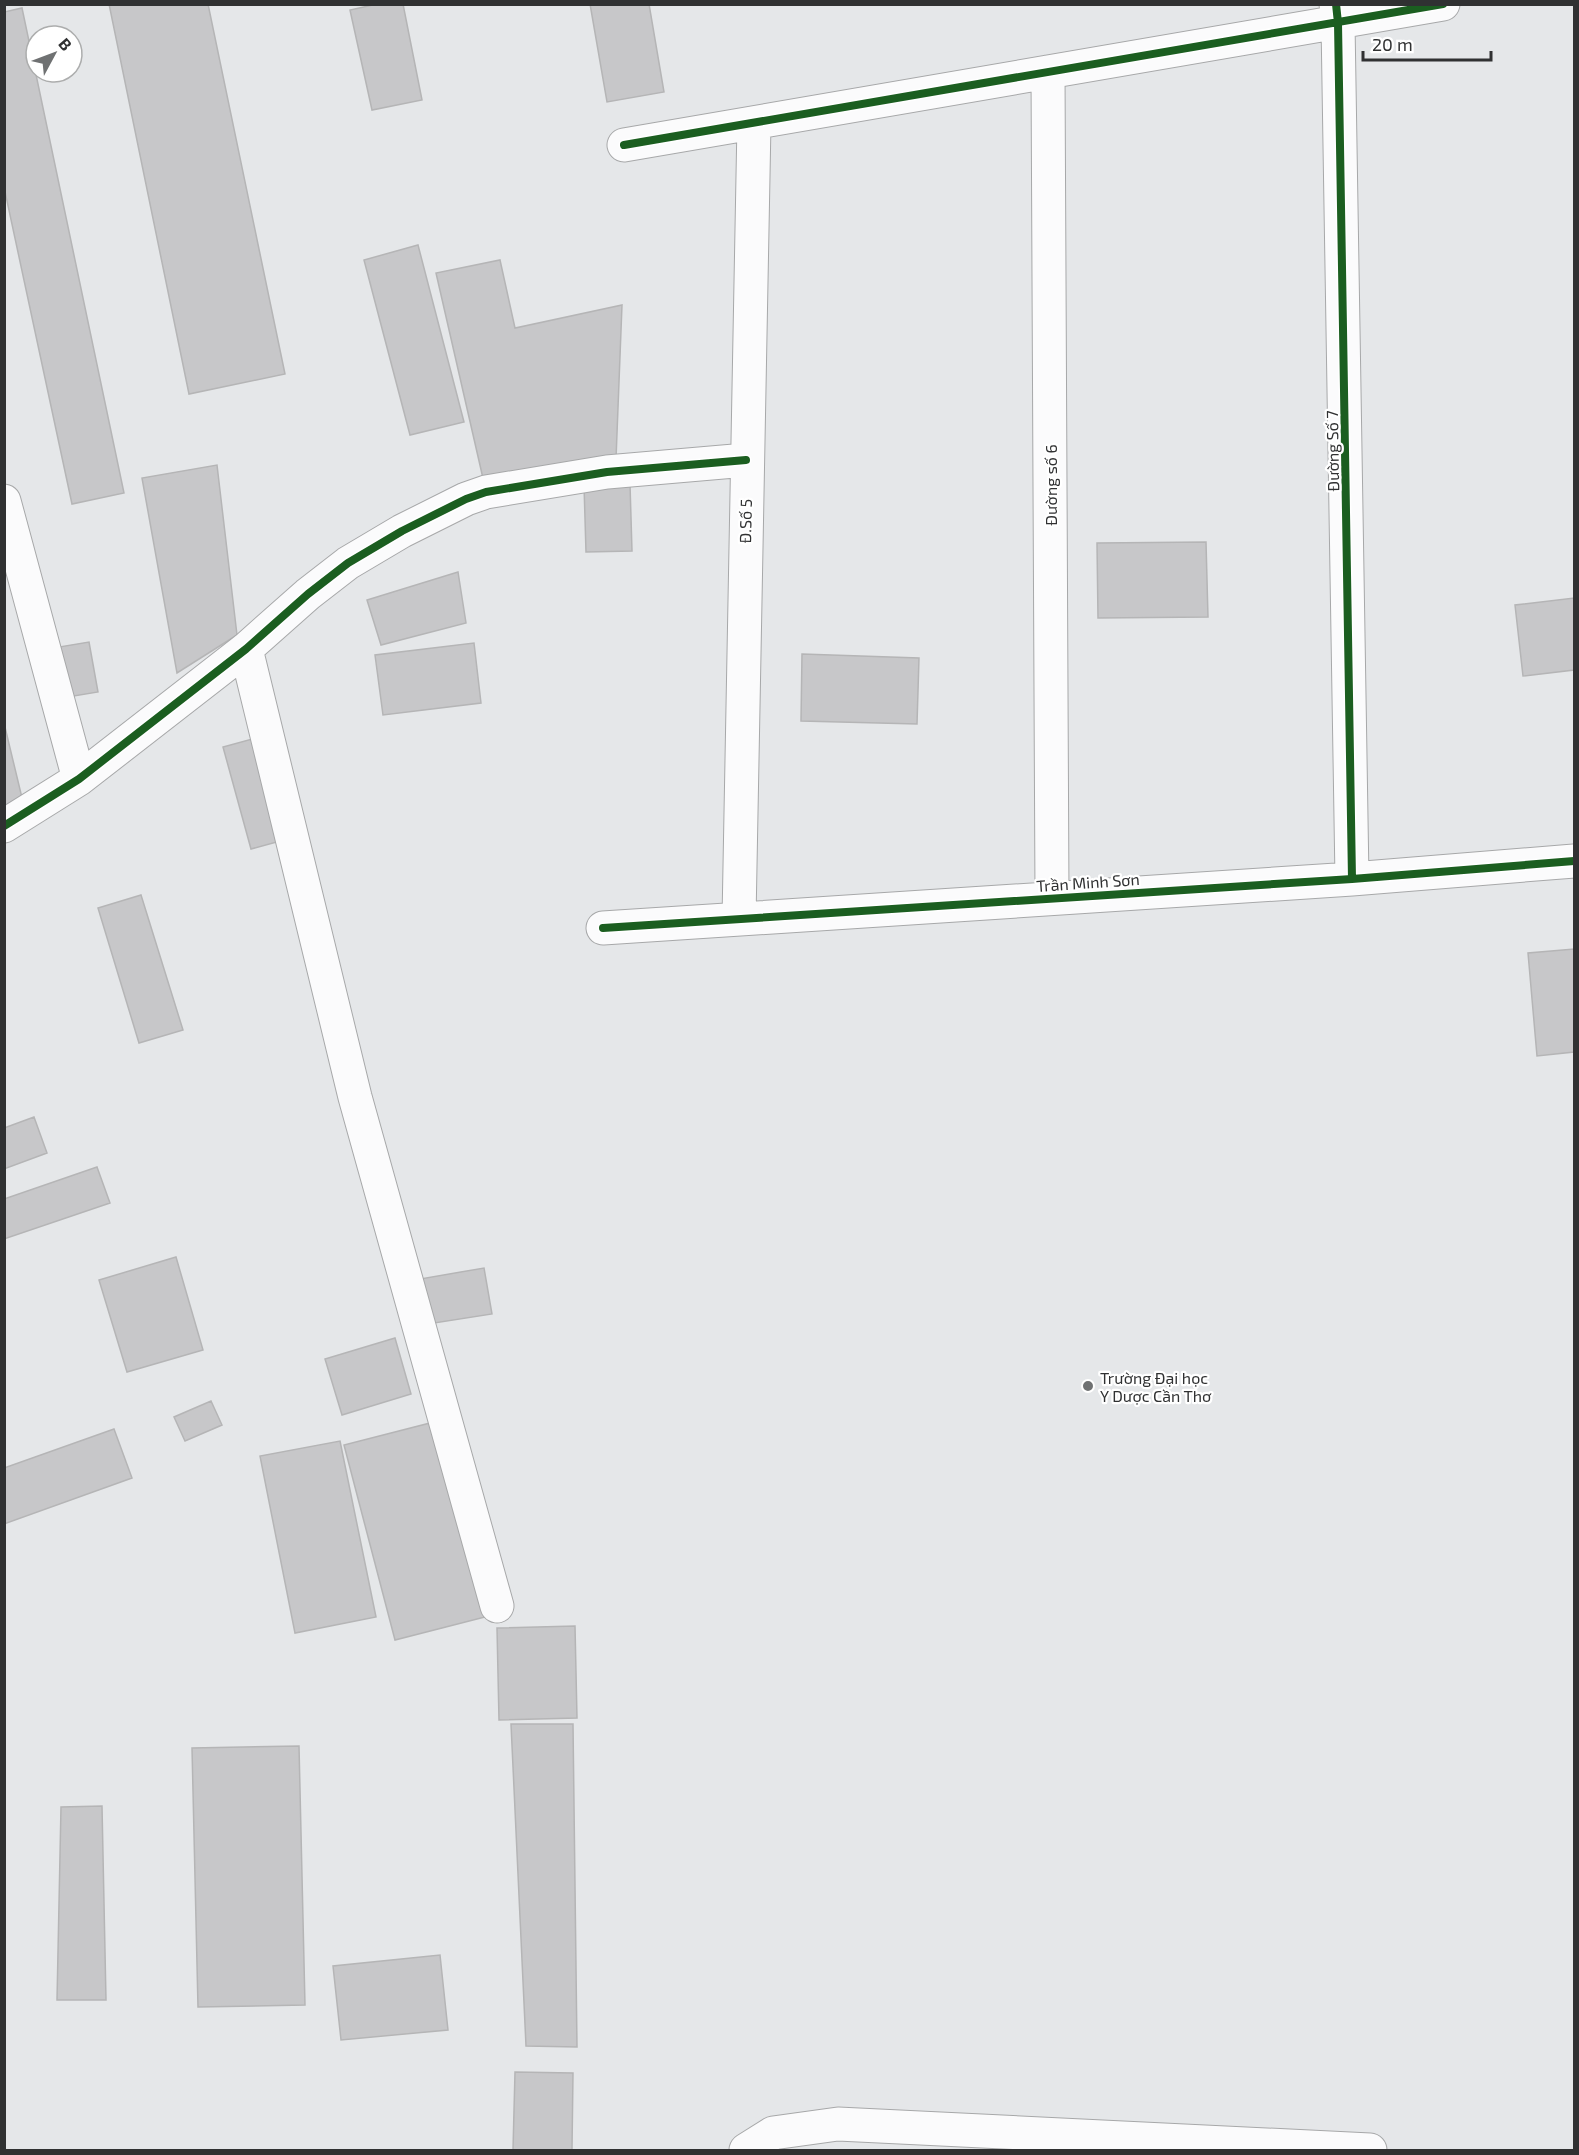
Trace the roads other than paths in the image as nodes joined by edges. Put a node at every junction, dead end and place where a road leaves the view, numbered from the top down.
1 (1443, 4) edge
2 (1337, 14) edge
3 (1048, 72) junction
4 (754, 123) junction
5 (624, 145) dead end
6 (746, 460) junction
7 (4, 501) edge
8 (246, 649) junction
9 (79, 779) junction
10 (4, 826) edge
11 (1575, 861) edge
12 (1352, 879) junction
13 (1052, 897) junction
14 (739, 919) junction
15 (603, 928) dead end
16 (497, 1606) dead end
17 (746, 2151) edge
18 (1370, 2151) edge

1 - 2 street
2 - 3 street
2 - 12 street, Đường Số 7
3 - 4 street
3 - 13 street, Đường số 6
4 - 5 street
4 - 6 street, Đ.Số 5
6 - 8 street
6 - 14 street, Đ.Số 5
7 - 9 street
8 - 9 street
8 - 16 street
9 - 10 street
11 - 12 street, Trần Minh Sơn
12 - 13 street, Trần Minh Sơn
13 - 14 street, Trần Minh Sơn
14 - 15 street, Trần Minh Sơn
17 - 18 street

